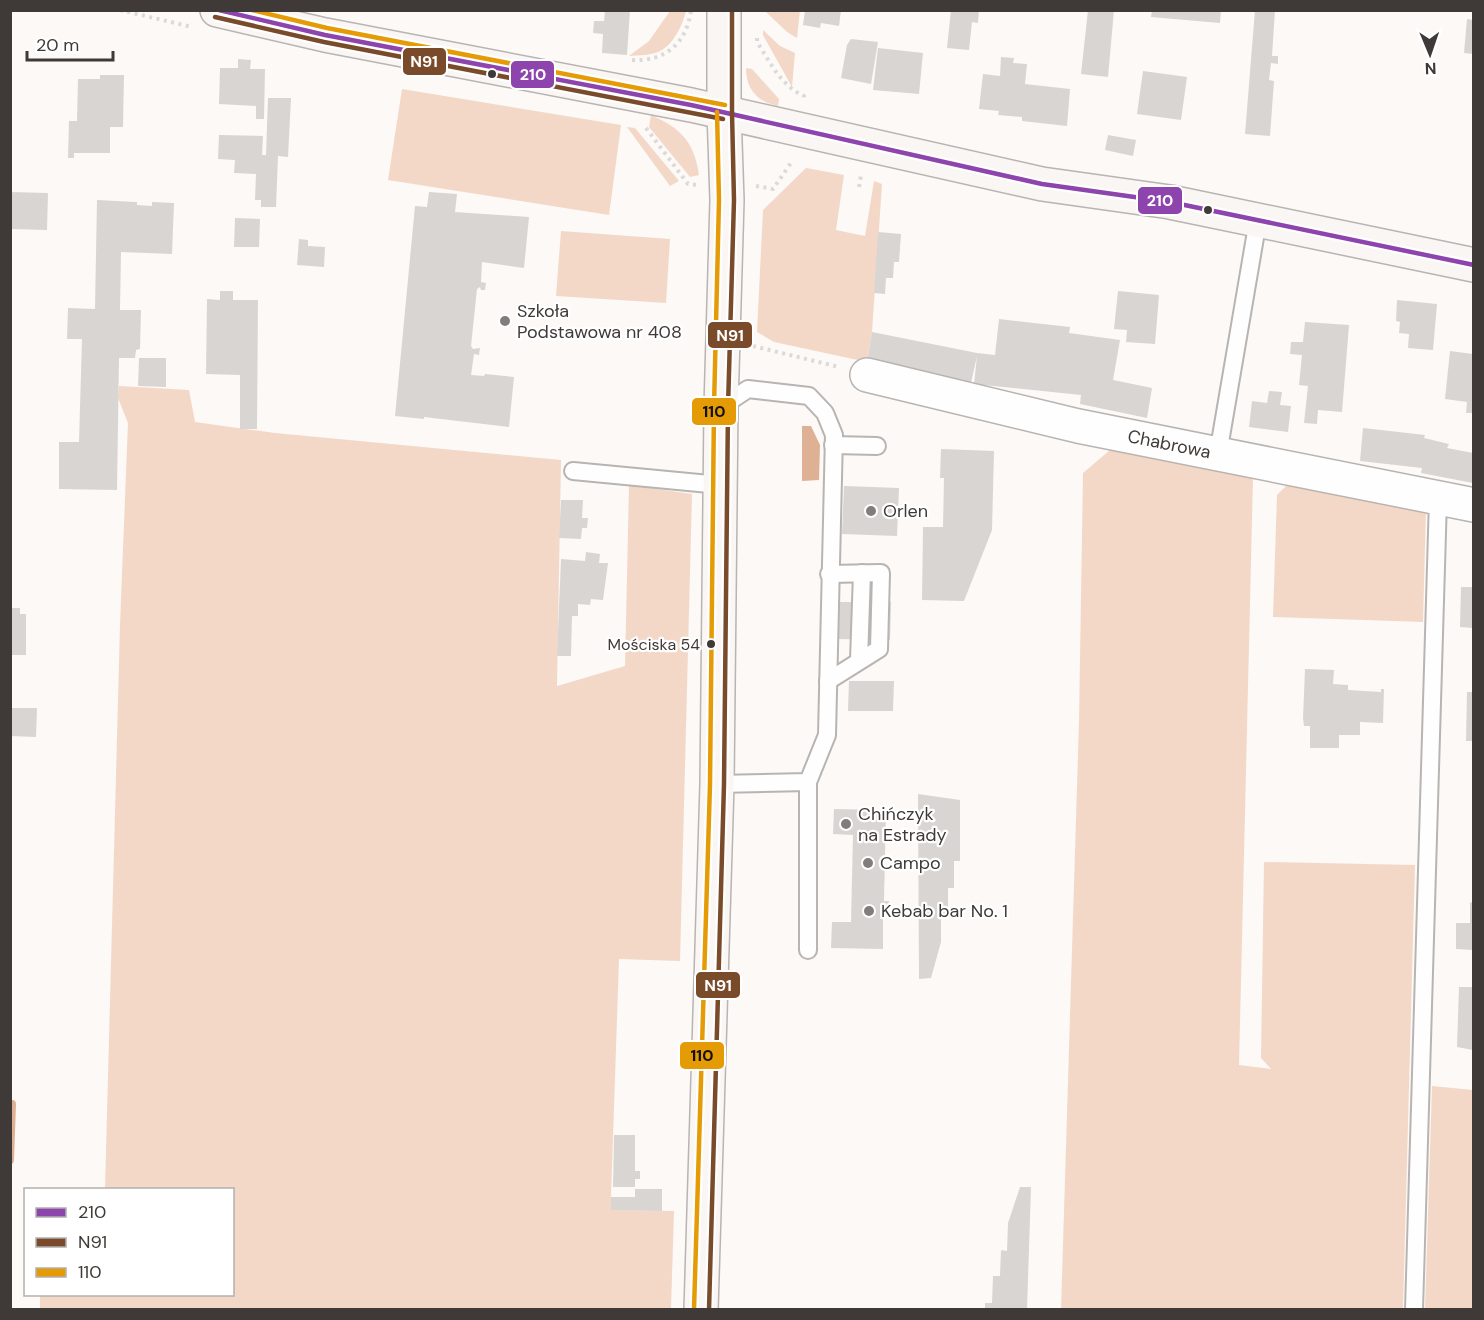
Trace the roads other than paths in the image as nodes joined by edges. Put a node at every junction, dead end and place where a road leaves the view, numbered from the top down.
1 (217, 10) edge
2 (724, 10) edge
3 (724, 112) junction
4 (1258, 220) junction
5 (1473, 265) edge
6 (867, 375) road end
7 (721, 407) junction
8 (833, 445) junction
9 (877, 446) dead end
10 (1218, 454) junction
11 (573, 471) dead end
12 (720, 485) junction
13 (1438, 499) junction
14 (1473, 505) edge
15 (829, 574) junction
16 (828, 681) junction
17 (808, 782) junction
18 (717, 784) junction
19 (808, 950) dead end
20 (701, 1310) edge
21 (1414, 1310) edge

1 - 3 main road
2 - 3 main road
3 - 4 main road
3 - 7 main road
4 - 5 main road
4 - 10 lane
6 - 10 street, Chabrowa
7 - 8 lane
7 - 12 main road
8 - 9 lane
8 - 15 lane
10 - 13 street, Chabrowa
11 - 12 lane
12 - 18 main road
13 - 14 street, Chabrowa
13 - 21 lane
15 - 16 lane
15 - 16 lane
16 - 17 lane
17 - 18 lane
17 - 19 lane
18 - 20 main road

